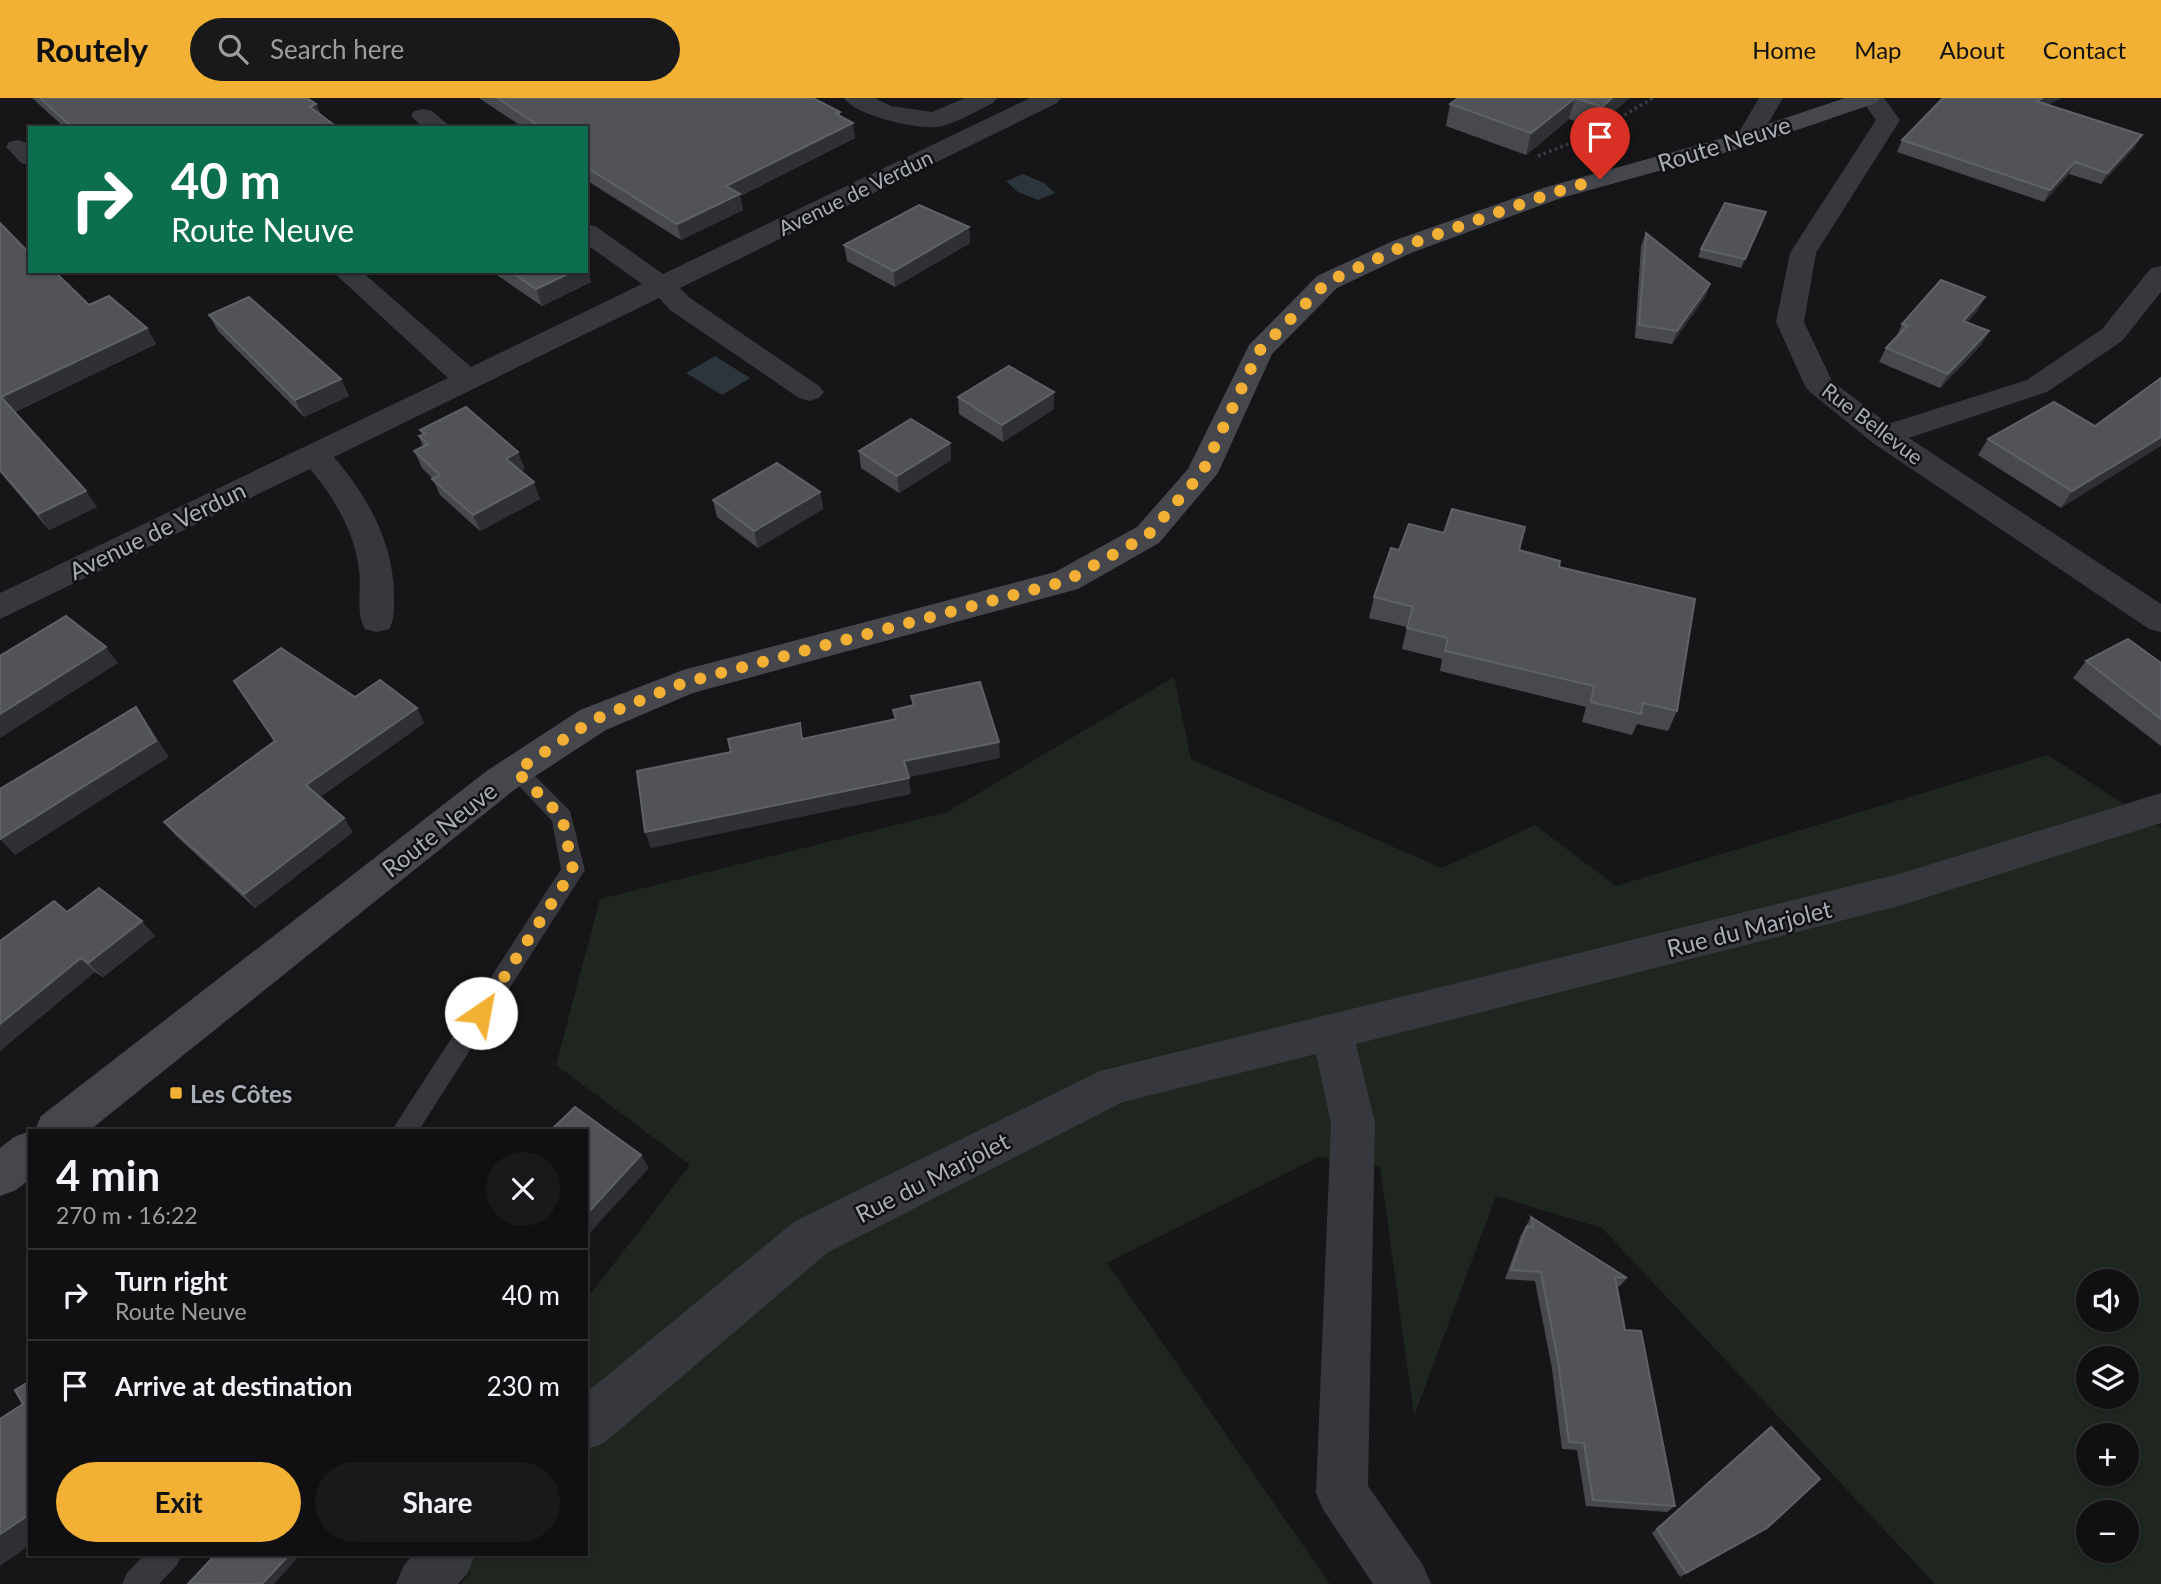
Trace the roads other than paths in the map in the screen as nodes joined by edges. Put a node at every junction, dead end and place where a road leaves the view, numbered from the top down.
1 (856, 98) edge
2 (985, 98) edge
3 (1049, 98) edge
4 (1771, 98) edge
5 (1870, 98) edge
6 (1747, 139) junction
7 (588, 233) edge
8 (347, 273) edge
9 (2161, 274) edge
10 (661, 285) junction
11 (468, 380) junction
12 (809, 392) dead end
13 (1884, 436) junction
14 (314, 454) junction
15 (6, 594) edge
16 (377, 620) dead end
17 (2161, 620) edge
18 (516, 771) junction
19 (2161, 807) edge
20 (1332, 1032) junction
21 (58, 1129) edge
22 (406, 1129) edge
23 (28, 1154) edge
24 (0, 1175) edge
25 (588, 1423) edge
26 (164, 1556) edge
27 (447, 1556) edge
28 (138, 1584) edge
29 (423, 1584) edge
30 (1404, 1584) edge

1 - 2 street
3 - 10 street, Avenue de Verdun
4 - 6 street
5 - 6 street, Route Neuve
5 - 13 street, Rue Bellevue
6 - 18 street, Route Neuve
7 - 10 street
8 - 11 street
9 - 13 street
10 - 11 street, Avenue de Verdun
10 - 12 street
11 - 14 street, Avenue de Verdun
13 - 17 street, Rue Bellevue
14 - 15 street, Avenue de Verdun
14 - 16 street
18 - 21 street, Route Neuve
18 - 22 lane
19 - 20 street, Rue du Marjolet
20 - 25 street, Rue du Marjolet
20 - 30 street
23 - 24 street
26 - 28 lane
27 - 29 street

